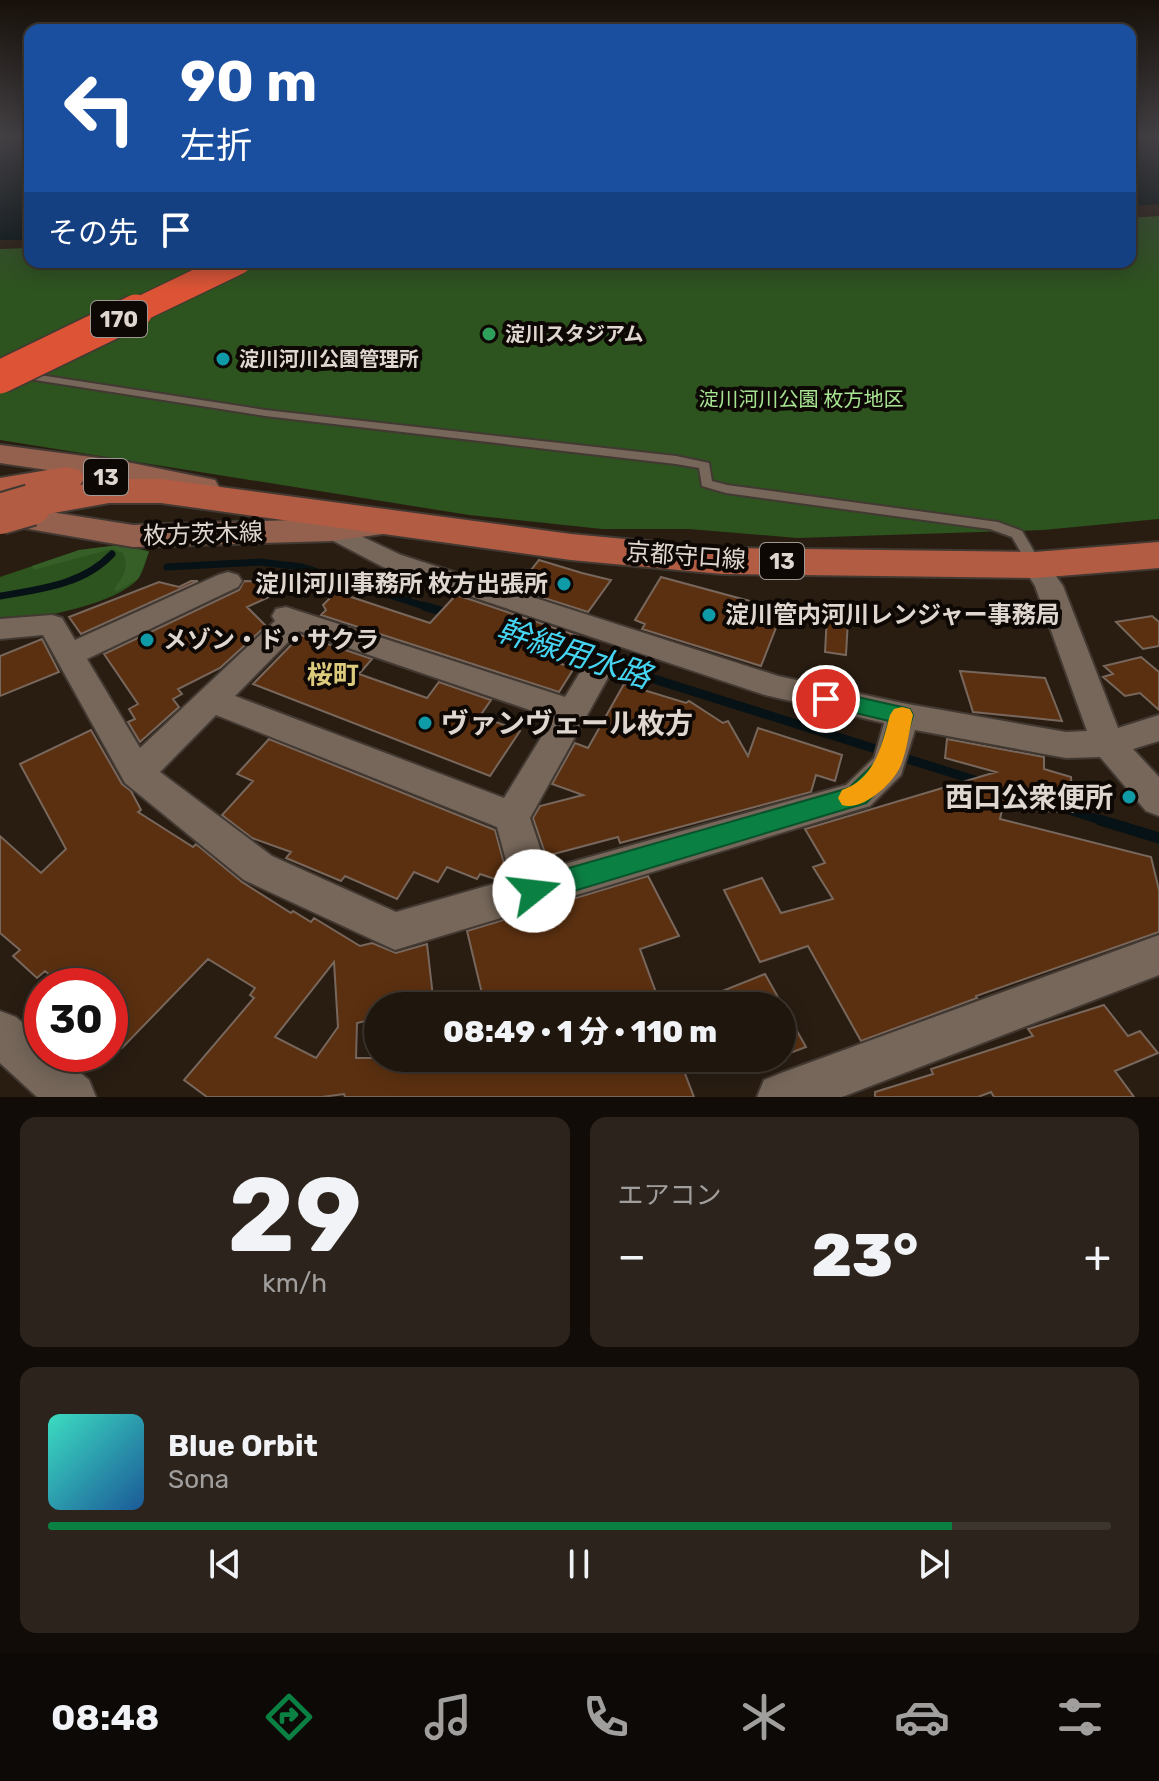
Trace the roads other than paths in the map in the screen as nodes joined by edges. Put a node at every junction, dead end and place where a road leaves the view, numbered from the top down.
1 (225, 268) edge
2 (0, 374) edge
3 (7, 494) edge
4 (407, 523) junction
5 (331, 530) junction
6 (1159, 555) edge
7 (1035, 565) junction
8 (228, 581) dead end
9 (0, 629) edge
10 (69, 655) junction
11 (595, 674) dead end
12 (214, 701) junction
13 (573, 712) junction
14 (1159, 728) edge
15 (895, 740) junction
16 (1108, 744) junction
17 (137, 773) junction
18 (1159, 801) edge
19 (512, 817) junction
20 (534, 891) junction
21 (1159, 955) edge
22 (0, 1033) edge
23 (72, 1097) edge
24 (781, 1097) edge

1 - 2 highway, 170, bridge
2 - 7 lane
3 - 4 main road, 京都守口線 / 13
3 - 4 main road, 京都守口線 / 13
3 - 5 main road, 枚方茨木線
4 - 5 main road, 枚方茨木線
4 - 7 main road, 京都守口線 / 13
5 - 15 street
6 - 7 main road, 京都守口線 / 13
7 - 16 street
8 - 10 street
9 - 10 street
10 - 17 street
11 - 13 street
12 - 13 street
12 - 17 street
12 - 19 street
13 - 19 street
14 - 16 street
15 - 16 street
15 - 20 street
16 - 18 street
17 - 20 street
19 - 20 street
21 - 24 street
22 - 23 street

